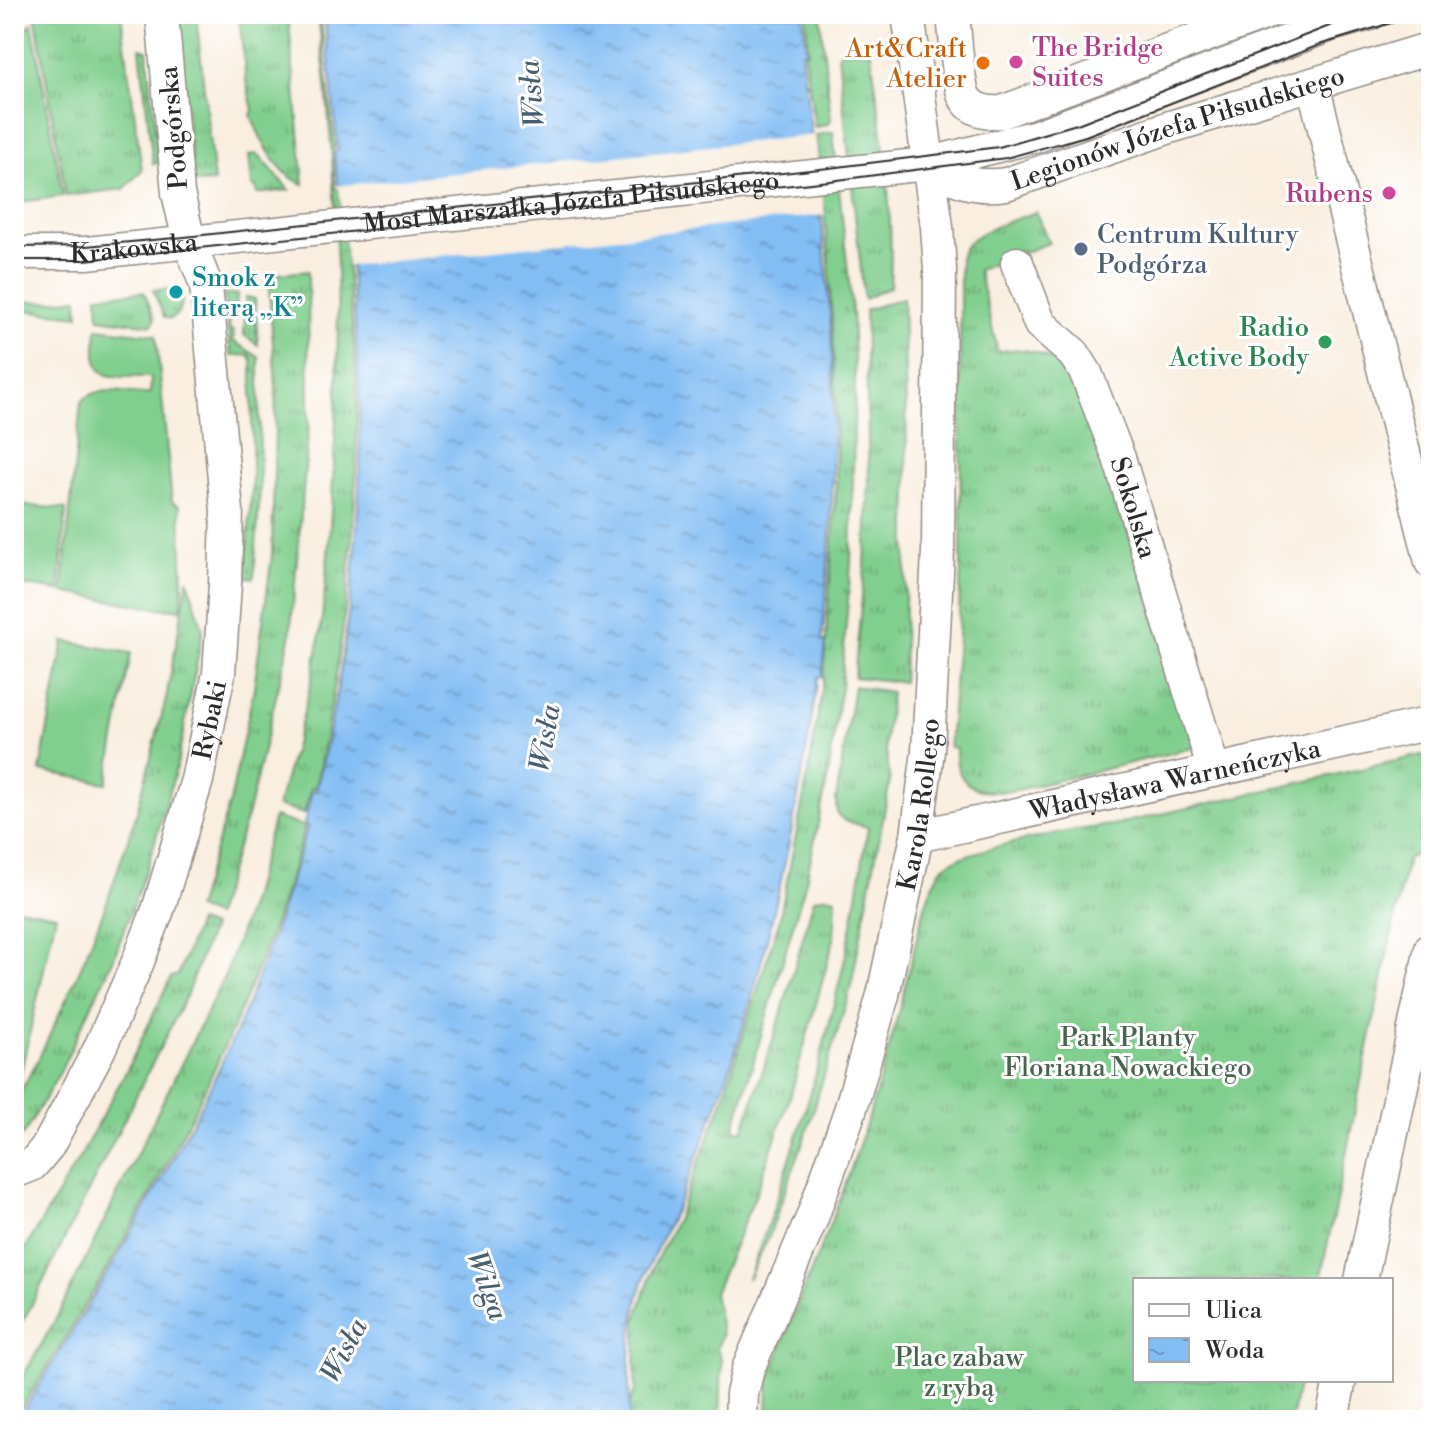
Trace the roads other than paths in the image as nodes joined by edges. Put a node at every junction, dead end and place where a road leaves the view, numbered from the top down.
1 (162, 14) edge
2 (908, 14) edge
3 (953, 14) edge
4 (1264, 14) edge
5 (1370, 14) edge
6 (1431, 48) edge
7 (1313, 84) junction
8 (927, 164) junction
9 (887, 167) joint
10 (254, 235) joint
11 (189, 241) junction
12 (14, 253) edge
13 (1017, 263) dead end
14 (1431, 562) edge
15 (1431, 723) edge
16 (1214, 771) junction
17 (917, 836) junction
18 (1431, 948) edge
19 (23, 1168) edge
20 (1361, 1278) edge
21 (1340, 1382) edge
22 (741, 1420) edge
23 (1332, 1420) edge

1 - 11 street, Podgórska
2 - 8 street, Karola Rollego
3 - 4 street
5 - 8 street, Legionów Józefa Piłsudskiego
6 - 7 street, Legionów Józefa Piłsudskiego
7 - 8 street, Legionów Józefa Piłsudskiego
7 - 14 street
8 - 9 street, Legionów Józefa Piłsudskiego
8 - 17 street, Karola Rollego
9 - 10 street, Most Marszałka Józefa Piłsudskiego
10 - 11 street, Krakowska
11 - 12 street, Krakowska
11 - 19 street, Rybaki
13 - 16 street, Sokolska
15 - 16 street, Władysława Warneńczyka
16 - 17 street, Władysława Warneńczyka
17 - 22 street, Karola Rollego
18 - 20 street
21 - 23 street

